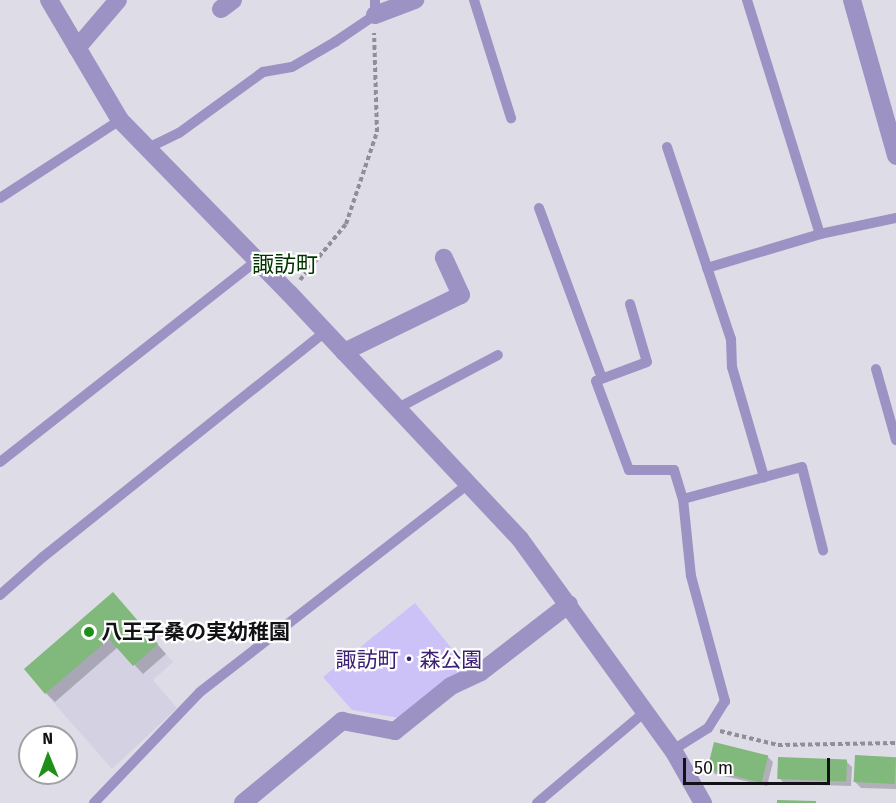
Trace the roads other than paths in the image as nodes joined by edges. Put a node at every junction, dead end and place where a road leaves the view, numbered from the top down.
1 (50, 0) edge
2 (118, 0) edge
3 (415, 0) edge
4 (474, 0) edge
5 (747, 0) edge
6 (852, 0) edge
7 (375, 7) edge
8 (77, 48) junction
9 (511, 118) dead end
10 (120, 120) junction
11 (150, 147) junction
12 (667, 147) dead end
13 (896, 156) edge
14 (0, 198) edge
15 (539, 208) dead end
16 (896, 218) edge
17 (820, 234) junction
18 (444, 258) dead end
19 (256, 261) junction
20 (707, 268) junction
21 (630, 304) dead end
22 (325, 332) junction
23 (344, 352) junction
24 (498, 355) dead end
25 (876, 369) dead end
26 (602, 378) junction
27 (398, 408) junction
28 (896, 440) edge
29 (0, 462) edge
30 (764, 477) junction
31 (469, 483) junction
32 (683, 499) junction
33 (823, 550) dead end
34 (0, 596) edge
35 (569, 604) junction
36 (646, 711) junction
37 (673, 750) junction
38 (94, 803) edge
39 (243, 803) edge
40 (537, 803) edge
41 (703, 803) edge

1 - 8 street
2 - 8 street
3 - 7 street
4 - 9 lane
5 - 17 lane
6 - 13 street
7 - 11 lane
8 - 10 street
10 - 11 street
10 - 14 lane
11 - 19 street
12 - 20 lane
15 - 26 lane
16 - 17 lane
17 - 20 lane
18 - 23 street
19 - 22 street
19 - 29 lane
20 - 30 lane
21 - 26 lane
22 - 23 street
22 - 34 lane
23 - 27 street
24 - 27 lane
25 - 28 lane
26 - 32 lane
27 - 31 street
30 - 32 lane
30 - 33 lane
31 - 35 street
31 - 38 lane
32 - 37 lane
35 - 36 street
35 - 39 street
36 - 37 street
36 - 40 lane
37 - 41 street

